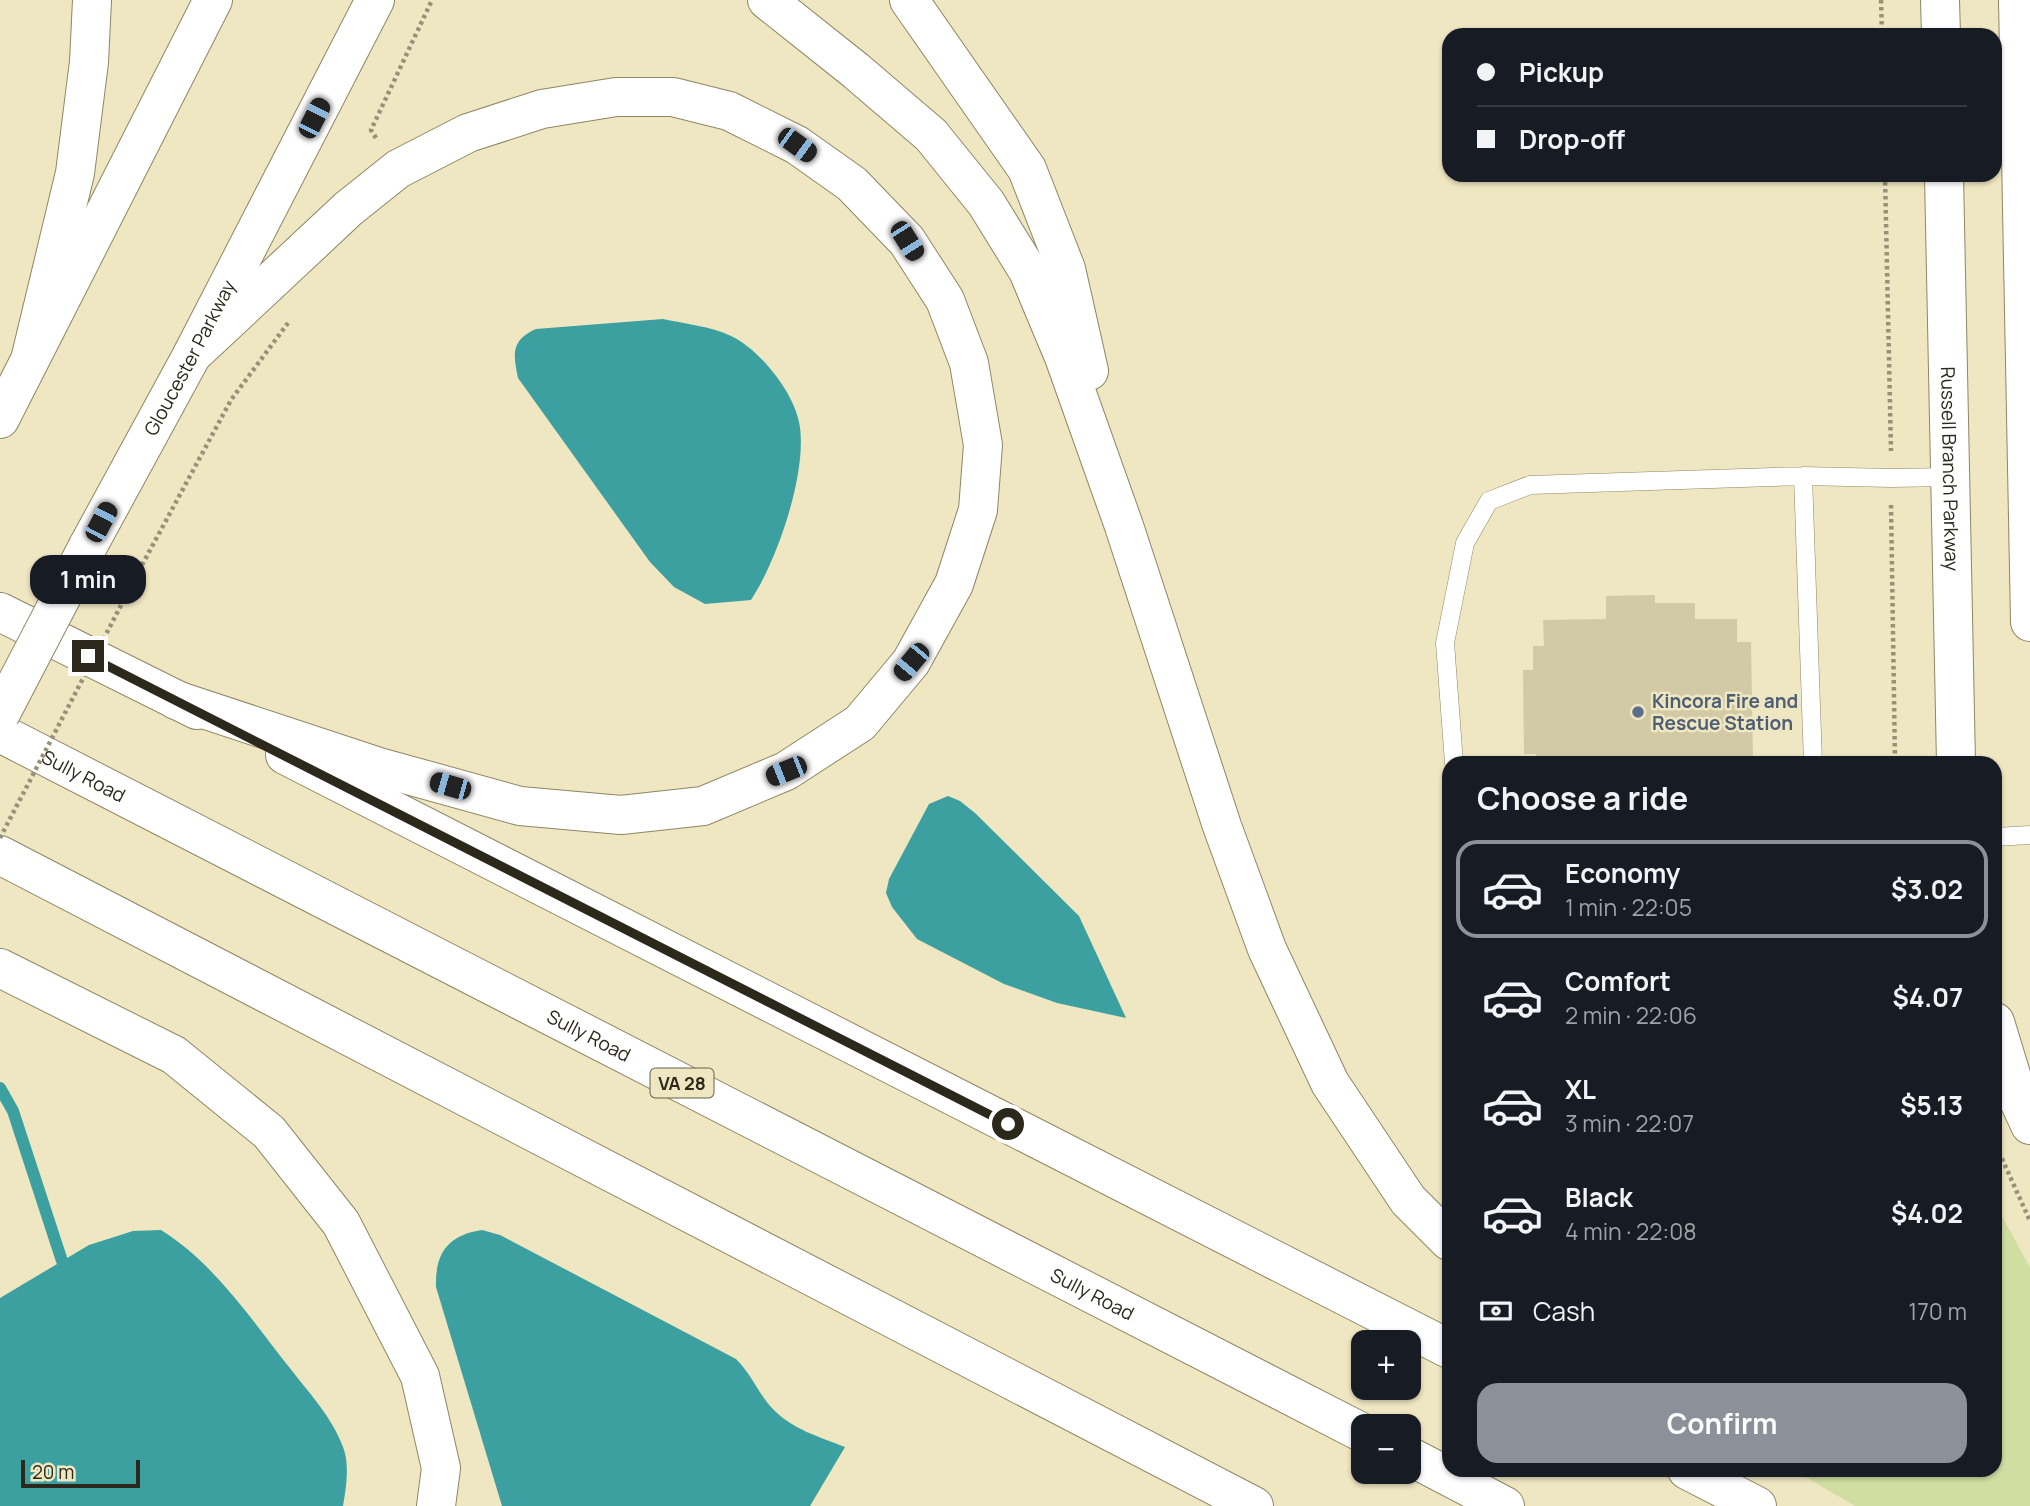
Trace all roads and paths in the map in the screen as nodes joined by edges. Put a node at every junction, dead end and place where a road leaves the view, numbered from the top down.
1 (92, 0) edge
2 (213, 0) edge
3 (375, 0) edge
4 (432, 0) edge
5 (767, 0) edge
6 (909, 0) edge
7 (1881, 0) edge
8 (1940, 0) edge
9 (2018, 0) edge
10 (1882, 28) edge
11 (1941, 28) edge
12 (371, 130) dead end
13 (1944, 182) edge
14 (296, 314) dead end
15 (192, 355) junction
16 (31, 356) junction
17 (0, 419) edge
18 (1803, 476) junction
19 (1950, 477) junction
20 (1124, 527) junction
21 (0, 612) edge
22 (2030, 622) edge
23 (176, 700) junction
24 (0, 715) edge
25 (0, 733) edge
26 (1453, 756) edge
27 (1813, 756) edge
28 (1956, 756) edge
29 (2030, 835) edge
30 (2002, 837) edge
31 (0, 838) edge
32 (0, 855) edge
33 (0, 968) edge
34 (2002, 1045) edge
35 (2030, 1125) edge
36 (2002, 1157) edge
37 (2030, 1221) edge
38 (1442, 1234) edge
39 (1442, 1345) edge
40 (1351, 1427) edge
41 (1421, 1462) edge
42 (1442, 1473) edge
43 (1449, 1477) edge
44 (1700, 1477) edge
45 (1735, 1477) edge
46 (436, 1506) edge
47 (1254, 1506) edge
48 (1505, 1506) edge
49 (1757, 1506) edge
50 (1780, 1506) edge

1 - 16 main road
2 - 16 main road
3 - 15 main road, Gloucester Parkway
4 - 12 path
5 - 20 main road
6 - 20 main road
7 - 10 path
8 - 11 main road
9 - 22 main road
13 - 19 main road, Russell Branch Parkway
14 - 31 path, bridge
15 - 23 main road
15 - 24 main road, Gloucester Parkway, bridge
16 - 17 main road
18 - 19 lane
18 - 26 lane
18 - 27 lane
19 - 28 main road, Russell Branch Parkway
20 - 38 main road
21 - 23 main road
23 - 39 main road
25 - 40 main road, Sully Road / VA 28
29 - 30 lane
32 - 47 main road
33 - 46 main road
34 - 35 main road
36 - 37 path
41 - 42 main road
43 - 48 main road
44 - 49 main road
45 - 50 main road

